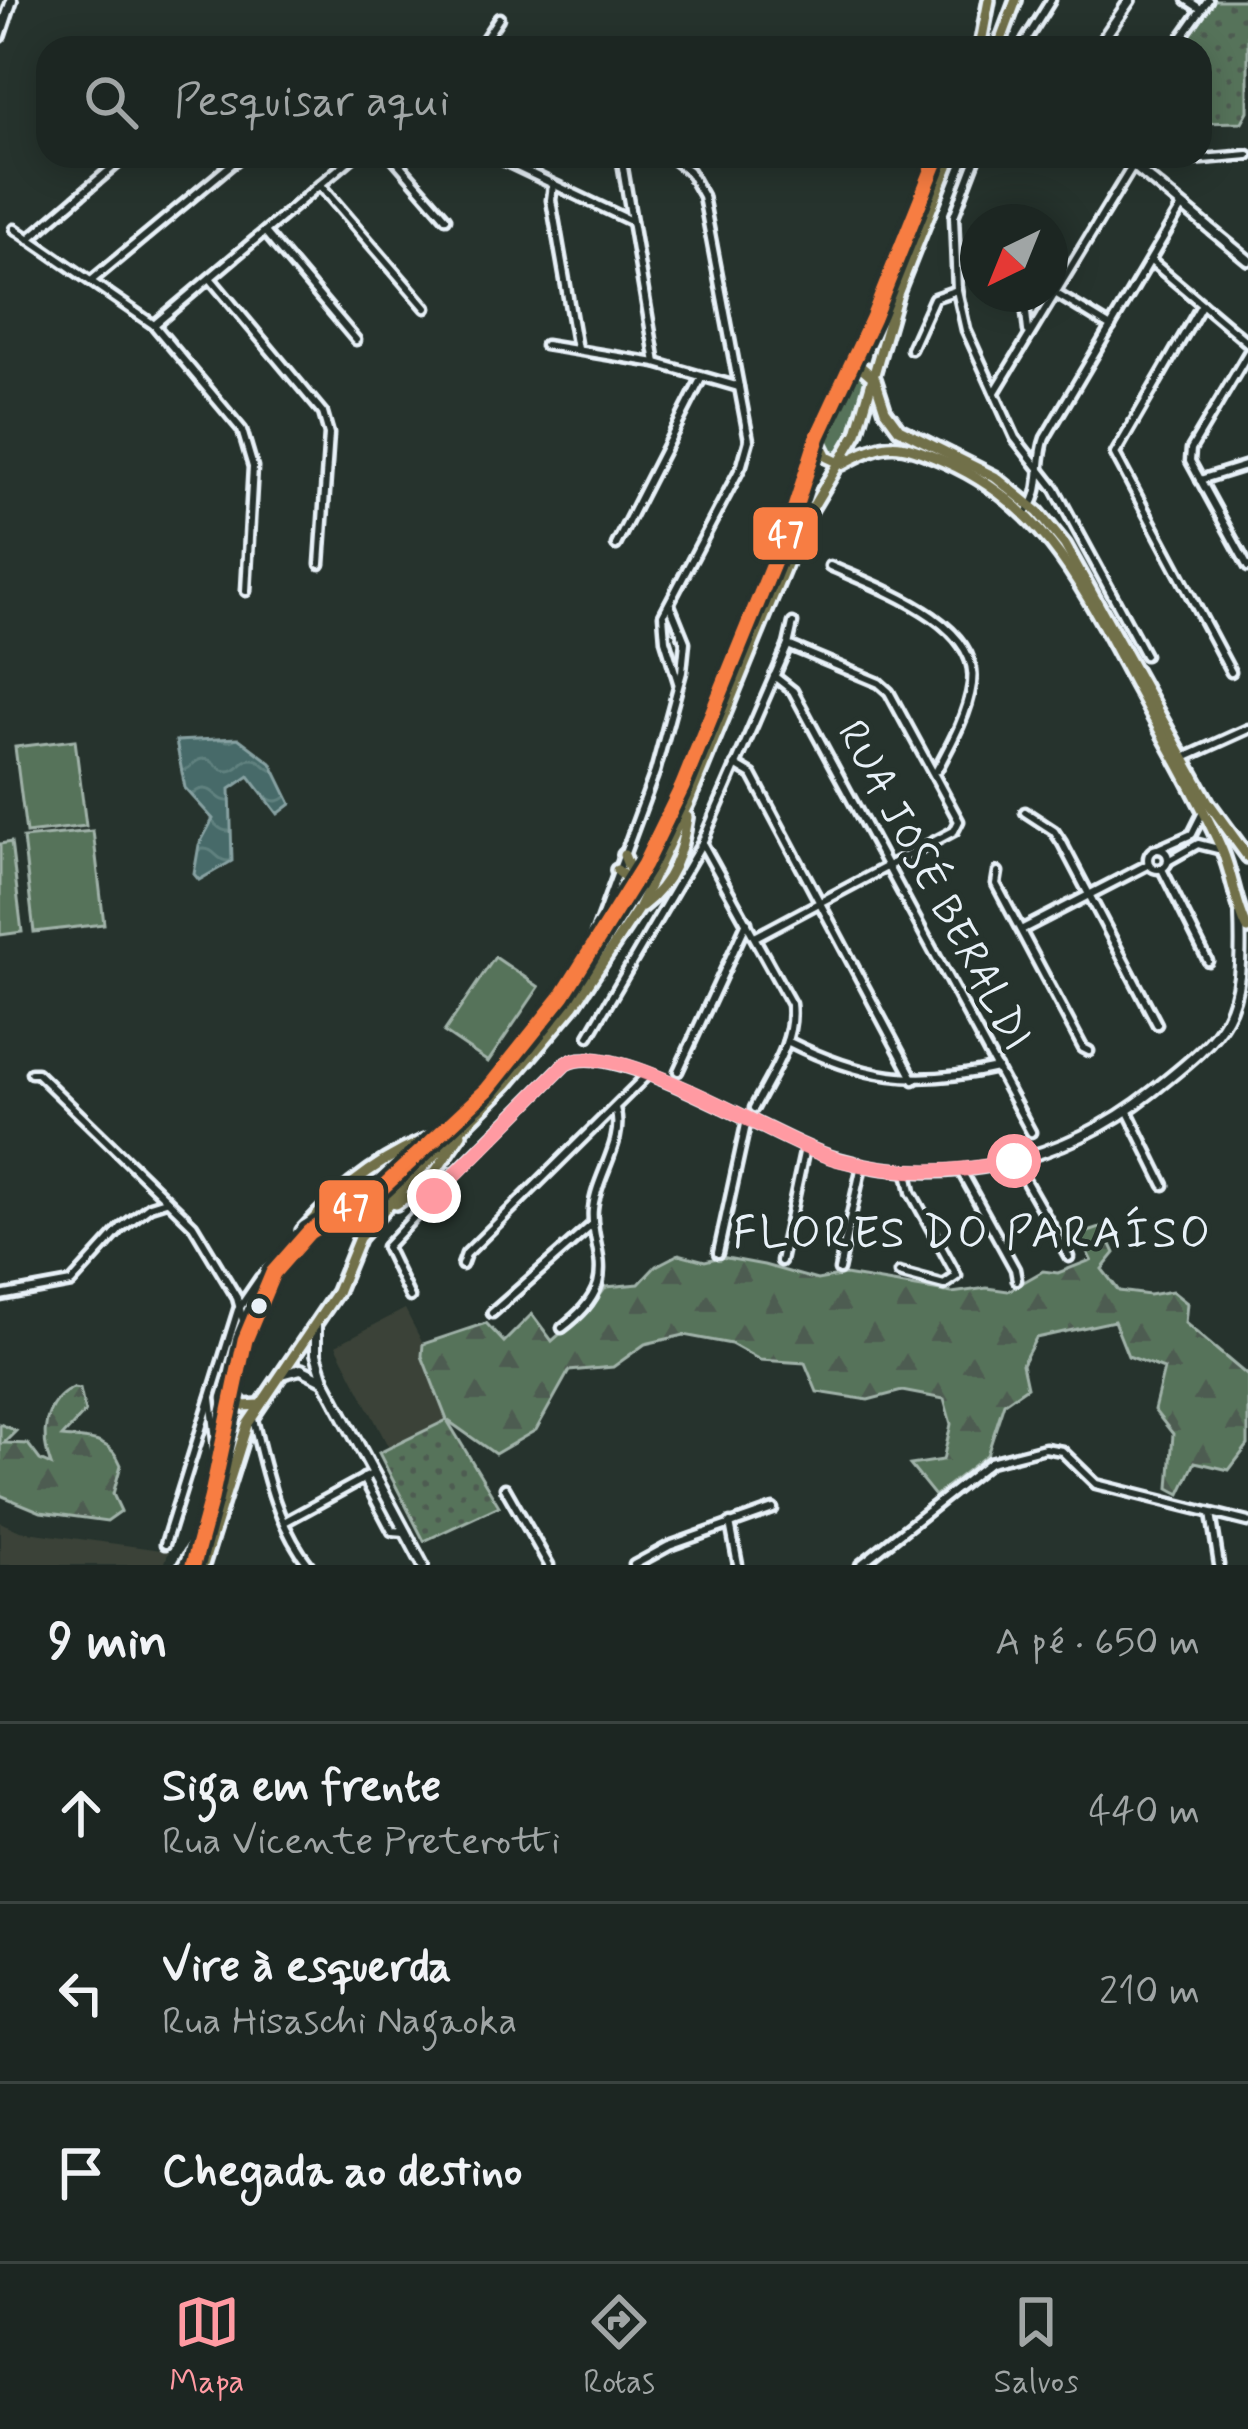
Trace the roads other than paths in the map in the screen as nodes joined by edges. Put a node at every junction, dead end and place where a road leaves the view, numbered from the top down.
1 (12, 0) edge
2 (991, 0) edge
3 (1051, 0) edge
4 (1130, 0) edge
5 (1187, 0) edge
6 (1208, 0) edge
7 (1015, 4) edge
8 (1201, 9) junction
9 (499, 18) dead end
10 (0, 36) edge
11 (487, 36) edge
12 (984, 36) edge
13 (1004, 36) edge
14 (1028, 36) edge
15 (1105, 36) edge
16 (1182, 36) edge
17 (1248, 155) edge
18 (1212, 158) edge
19 (113, 168) edge
20 (227, 168) edge
21 (340, 168) edge
22 (402, 168) edge
23 (518, 168) edge
24 (623, 168) edge
25 (685, 168) edge
26 (933, 168) edge
27 (947, 168) edge
28 (972, 168) edge
29 (1131, 168) edge
30 (1134, 168) edge
31 (320, 185) junction
32 (553, 185) junction
33 (1182, 206) junction
34 (446, 218) dead end
35 (631, 221) junction
36 (15, 229) dead end
37 (265, 232) junction
38 (29, 238) junction
39 (1151, 260) junction
40 (1248, 260) edge
41 (1068, 272) edge
42 (209, 278) junction
43 (91, 281) junction
44 (957, 290) junction
45 (1068, 301) edge
46 (1202, 304) junction
47 (426, 308) dead end
48 (1026, 312) edge
49 (1043, 312) edge
50 (154, 325) junction
51 (1111, 327) junction
52 (1029, 334) junction
53 (356, 340) dead end
54 (1248, 343) edge
55 (545, 345) dead end
56 (577, 349) junction
57 (882, 349) junction
58 (911, 349) dead end
59 (1248, 353) edge
60 (656, 363) junction
61 (843, 376) junction
62 (702, 377) junction
63 (875, 379) junction
64 (739, 386) junction
65 (994, 394) junction
66 (885, 410) junction
67 (818, 436) junction
68 (842, 464) junction
69 (1248, 465) edge
70 (1039, 469) junction
71 (1199, 481) junction
72 (1029, 509) junction
73 (616, 544) dead end
74 (320, 563) dead end
75 (830, 566) dead end
76 (1248, 567) edge
77 (246, 591) dead end
78 (670, 605) junction
79 (793, 623) dead end
80 (685, 642) junction
81 (788, 645) junction
82 (668, 649) junction
83 (1145, 655) dead end
84 (1231, 672) dead end
85 (775, 676) junction
86 (678, 682) junction
87 (1248, 728) edge
88 (1184, 758) junction
89 (735, 765) junction
90 (936, 772) junction
91 (688, 801) junction
92 (1203, 811) junction
93 (1025, 812) dead end
94 (1192, 834) junction
95 (702, 843) junction
96 (1198, 844) junction
97 (1158, 849) junction
98 (1222, 850) junction
99 (624, 854) junction
100 (1248, 857) edge
101 (1168, 861) junction
102 (1149, 864) junction
103 (644, 866) junction
104 (890, 866) junction
105 (1162, 869) junction
106 (617, 870) junction
107 (998, 872) dead end
108 (678, 874) junction
109 (1247, 882) edge
110 (633, 884) junction
111 (664, 887) junction
112 (1235, 892) junction
113 (676, 893) junction
114 (1088, 895) junction
115 (621, 903) junction
116 (817, 903) junction
117 (635, 913) junction
118 (1240, 914) junction
119 (747, 922) junction
120 (604, 928) junction
121 (1248, 929) edge
122 (1022, 930) junction
123 (755, 937) junction
124 (610, 952) junction
125 (587, 958) junction
126 (1208, 961) dead end
127 (1245, 965) edge
128 (1157, 1024) dead end
129 (589, 1036) dead end
130 (788, 1041) junction
131 (1089, 1052) dead end
132 (997, 1068) junction
133 (677, 1071) dead end
134 (31, 1072) dead end
135 (648, 1074) junction
136 (914, 1080) junction
137 (615, 1108) junction
138 (754, 1108) dead end
139 (1127, 1110) junction
140 (747, 1120) junction
141 (461, 1130) junction
142 (1031, 1132) dead end
143 (444, 1134) junction
144 (805, 1148) junction
145 (1014, 1161) junction
146 (862, 1165) junction
147 (962, 1171) junction
148 (908, 1172) junction
149 (1164, 1185) dead end
150 (432, 1198) junction
151 (166, 1201) junction
152 (348, 1206) junction
153 (381, 1213) junction
154 (592, 1224) junction
155 (365, 1230) junction
156 (291, 1250) junction
157 (718, 1253) dead end
158 (1070, 1257) dead end
159 (281, 1261) junction
160 (781, 1261) dead end
161 (462, 1265) dead end
162 (839, 1270) dead end
163 (899, 1273) dead end
164 (224, 1274) junction
165 (1017, 1280) dead end
166 (255, 1285) junction
167 (0, 1296) edge
168 (410, 1297) dead end
169 (240, 1306) junction
170 (492, 1313) dead end
171 (316, 1326) junction
172 (562, 1328) dead end
173 (247, 1335) junction
174 (280, 1375) junction
175 (324, 1380) junction
176 (232, 1391) junction
177 (210, 1394) junction
178 (260, 1405) junction
179 (253, 1417) junction
180 (215, 1429) junction
181 (199, 1430) junction
182 (218, 1461) junction
183 (374, 1473) junction
184 (364, 1478) junction
185 (505, 1488) dead end
186 (773, 1509) dead end
187 (1211, 1513) junction
188 (286, 1521) junction
189 (730, 1522) junction
190 (1248, 1522) edge
191 (406, 1532) junction
192 (165, 1544) dead end
193 (188, 1565) edge
194 (203, 1565) edge
195 (309, 1565) edge
196 (423, 1565) edge
197 (549, 1565) edge
198 (634, 1565) edge
199 (738, 1565) edge
200 (860, 1565) edge
201 (1219, 1565) edge

1 - 10 street
2 - 7 main road
2 - 12 main road
3 - 14 street
4 - 15 street
5 - 8 street
6 - 8 street
7 - 13 main road
8 - 16 street
9 - 11 street
17 - 18 street
19 - 38 street
20 - 43 street
21 - 31 street
22 - 34 street
23 - 32 street
24 - 35 street
25 - 64 street
26 - 61 main road
27 - 57 main road
28 - 44 street
29 - 41 street
30 - 33 street
31 - 37 street
31 - 47 street
32 - 35 street
32 - 56 street
33 - 39 street
33 - 40 street
35 - 60 street
36 - 38 street
37 - 42 street
37 - 53 street
38 - 43 street
39 - 46 street
39 - 51 street
42 - 50 street
42 - 74 street
43 - 50 street
44 - 58 street
44 - 65 street
45 - 51 street
46 - 54 street
46 - 84 street
48 - 52 street
49 - 52 street
50 - 77 street
51 - 70 street
52 - 65 street
55 - 56 street
56 - 60 street
57 - 63 main road
57 - 66 main road
59 - 71 street
60 - 62 street
61 - 63 main road
61 - 67 main road
62 - 64 street
62 - 73 street
63 - 66 main road
63 - 68 main road
64 - 78 street
65 - 70 street
66 - 72 main road
67 - 68 main road
67 - 103 main road
68 - 72 main road
68 - 91 main road
69 - 71 street
70 - 72 street
70 - 83 street
71 - 76 street
72 - 88 main road
72 - 92 main road
75 - 90 street
78 - 80 street
78 - 82 street
79 - 81 street
80 - 82 street
80 - 86 street
81 - 85 street
81 - 90 street
82 - 86 street
85 - 89 street
85 - 104 street, RUA JOSÉ BERALDI
86 - 99 street
87 - 88 street
88 - 100 main road
89 - 95 street
89 - 116 street
90 - 104 street
91 - 108 main road
91 - 117 main road
92 - 94 street
92 - 98 main road
93 - 114 street
94 - 96 street
94 - 97 street
95 - 108 street
95 - 119 street
96 - 98 street
96 - 101 street
97 - 101 street
97 - 102 street
98 - 112 main road
99 - 103 main road
99 - 106 street
101 - 105 street
102 - 105 street
102 - 114 street
103 - 110 main road
104 - 116 street
104 - 132 street, RUA JOSÉ BERALDI
105 - 126 street
106 - 110 main road
106 - 125 street
107 - 122 street
108 - 111 main road
108 - 113 street
109 - 112 main road
110 - 115 main road
111 - 113 street
111 - 117 main road
112 - 118 main road
113 - 129 street
114 - 122 street
114 - 128 street
115 - 117 main road
115 - 120 main road
116 - 123 street
116 - 136 street
117 - 124 main road
118 - 121 main road
118 - 127 street
119 - 123 street
119 - 133 street
120 - 124 main road
120 - 125 main road
122 - 131 street
123 - 130 street
124 - 141 main road
125 - 143 main road
127 - 139 street
130 - 136 street
130 - 138 street
132 - 136 street
132 - 142 street, RUA JOSÉ BERALDI
134 - 151 street
135 - 137 street
135 - 140 street
135 - 150 street
137 - 154 street
137 - 161 street
139 - 145 street
139 - 149 street
140 - 144 street
140 - 157 street
141 - 150 main road
141 - 153 main road
143 - 152 main road
143 - 156 main road
144 - 146 street
144 - 160 street
145 - 147 street
145 - 158 street
146 - 148 street
146 - 162 street
147 - 148 street
147 - 165 street
148 - 163 street
150 - 153 main road
150 - 168 street
151 - 164 street
151 - 167 street
152 - 155 main road
152 - 156 main road
153 - 155 main road
154 - 170 street
154 - 172 street
155 - 171 main road
156 - 159 main road
159 - 166 street
159 - 173 main road
164 - 166 street
164 - 169 street
166 - 169 street
169 - 173 street
169 - 177 street
171 - 174 main road
171 - 175 street
173 - 176 main road
174 - 175 street
174 - 178 main road
175 - 183 street
176 - 178 main road
176 - 182 main road
177 - 180 street
177 - 181 street
178 - 179 main road
179 - 188 street
179 - 194 main road
180 - 181 street
180 - 182 street
181 - 192 street
182 - 193 main road
183 - 184 street
183 - 191 street
184 - 188 street
184 - 191 street
185 - 197 street
186 - 189 street
187 - 190 street
187 - 200 street
187 - 201 street
188 - 195 street
189 - 198 street
189 - 199 street
191 - 196 street

